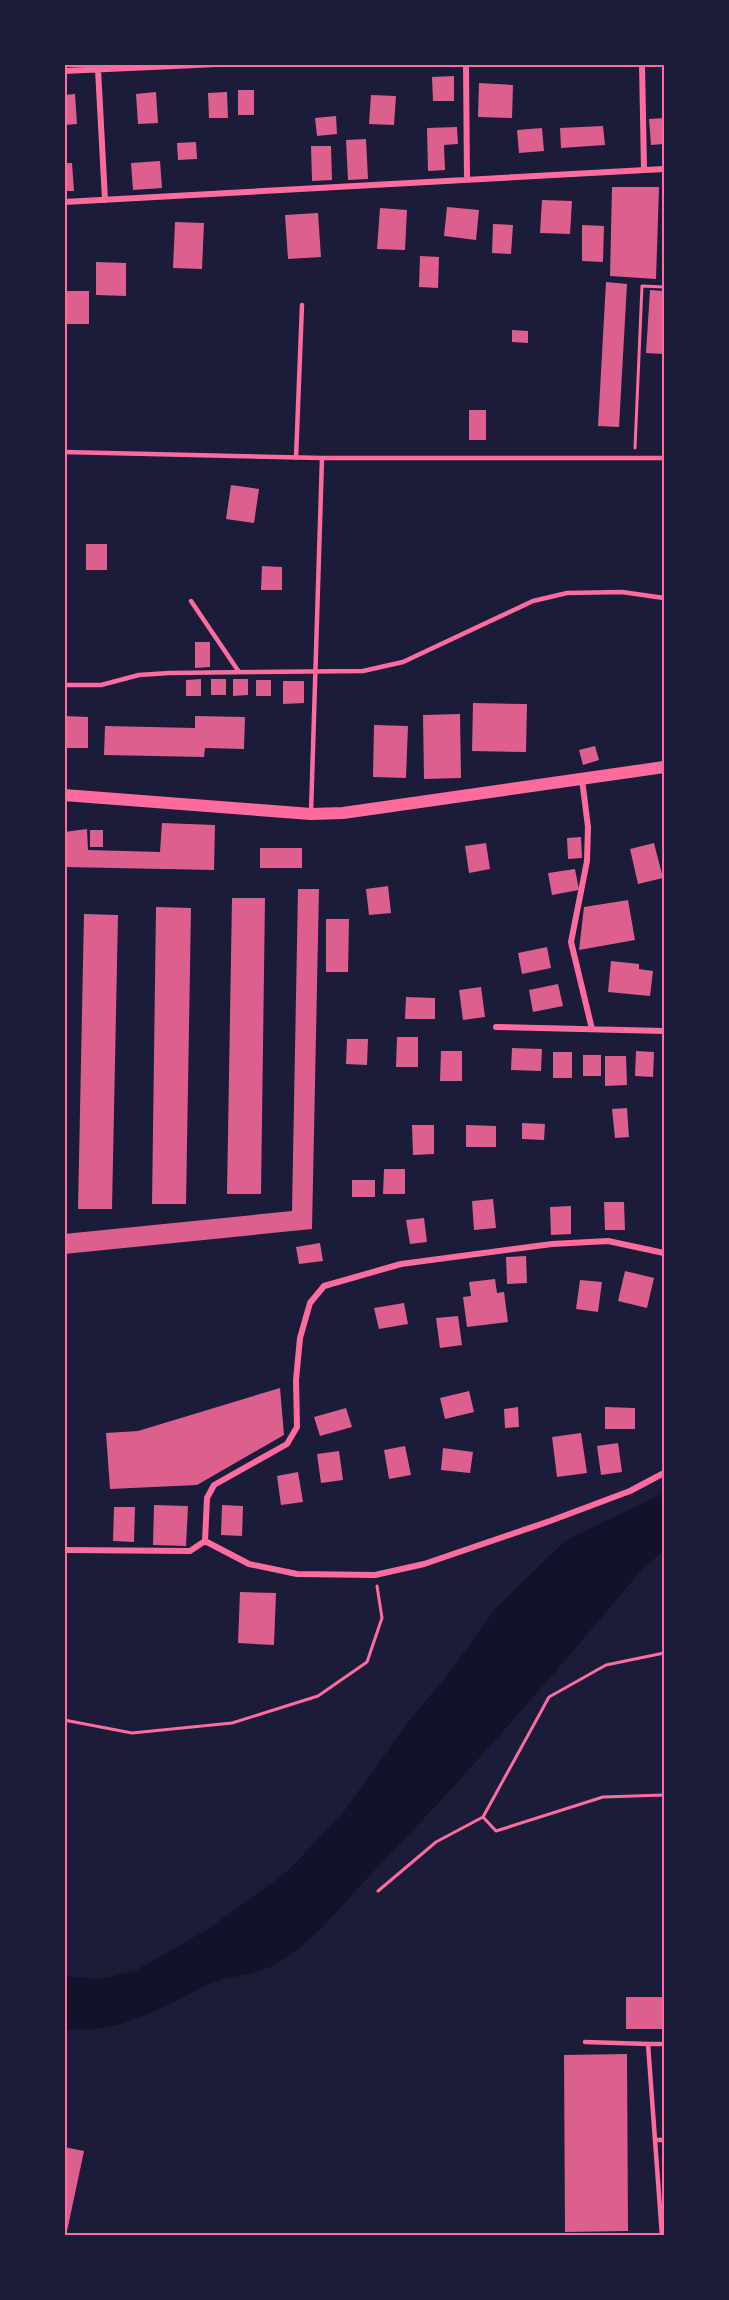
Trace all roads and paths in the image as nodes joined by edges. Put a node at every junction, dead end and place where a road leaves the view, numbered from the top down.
1 (217, 64) edge
2 (466, 64) edge
3 (642, 64) edge
4 (98, 69) junction
5 (64, 71) edge
6 (664, 169) edge
7 (644, 170) junction
8 (468, 179) junction
9 (105, 200) junction
10 (64, 202) edge
11 (664, 287) edge
12 (302, 305) dead end
13 (635, 450) dead end
14 (64, 452) edge
15 (296, 458) junction
16 (664, 458) edge
17 (322, 459) junction
18 (664, 598) edge
19 (191, 602) dead end
20 (315, 671) junction
21 (239, 672) junction
22 (64, 685) edge
23 (664, 767) edge
24 (582, 779) junction
25 (64, 795) edge
26 (311, 814) junction
27 (496, 1027) dead end
28 (592, 1029) junction
29 (664, 1030) edge
30 (664, 1253) edge
31 (664, 1473) edge
32 (205, 1541) junction
33 (64, 1550) edge
34 (375, 1575) junction
35 (664, 1653) edge
36 (64, 1720) edge
37 (664, 1794) edge
38 (483, 1817) junction
39 (378, 1891) dead end
40 (585, 2042) dead end
41 (648, 2044) junction
42 (664, 2044) edge
43 (655, 2140) junction
44 (664, 2140) edge
45 (662, 2235) edge

1 - 4 street
2 - 8 street
3 - 7 street
4 - 5 street
4 - 9 street
6 - 7 street
7 - 8 street
8 - 9 street
9 - 10 street
11 - 13 path
12 - 15 lane
14 - 15 lane
15 - 17 lane
16 - 17 lane
17 - 20 lane
18 - 20 lane
19 - 21 lane
20 - 21 lane
20 - 26 lane
21 - 22 lane
23 - 24 main road
24 - 26 main road
24 - 28 street
25 - 26 main road
27 - 28 street
28 - 29 street
30 - 32 street
31 - 34 street
32 - 33 street
32 - 34 street
34 - 36 path
35 - 38 path
37 - 38 path
38 - 39 path
40 - 41 lane
41 - 42 lane
41 - 43 lane
43 - 44 lane
43 - 45 lane

